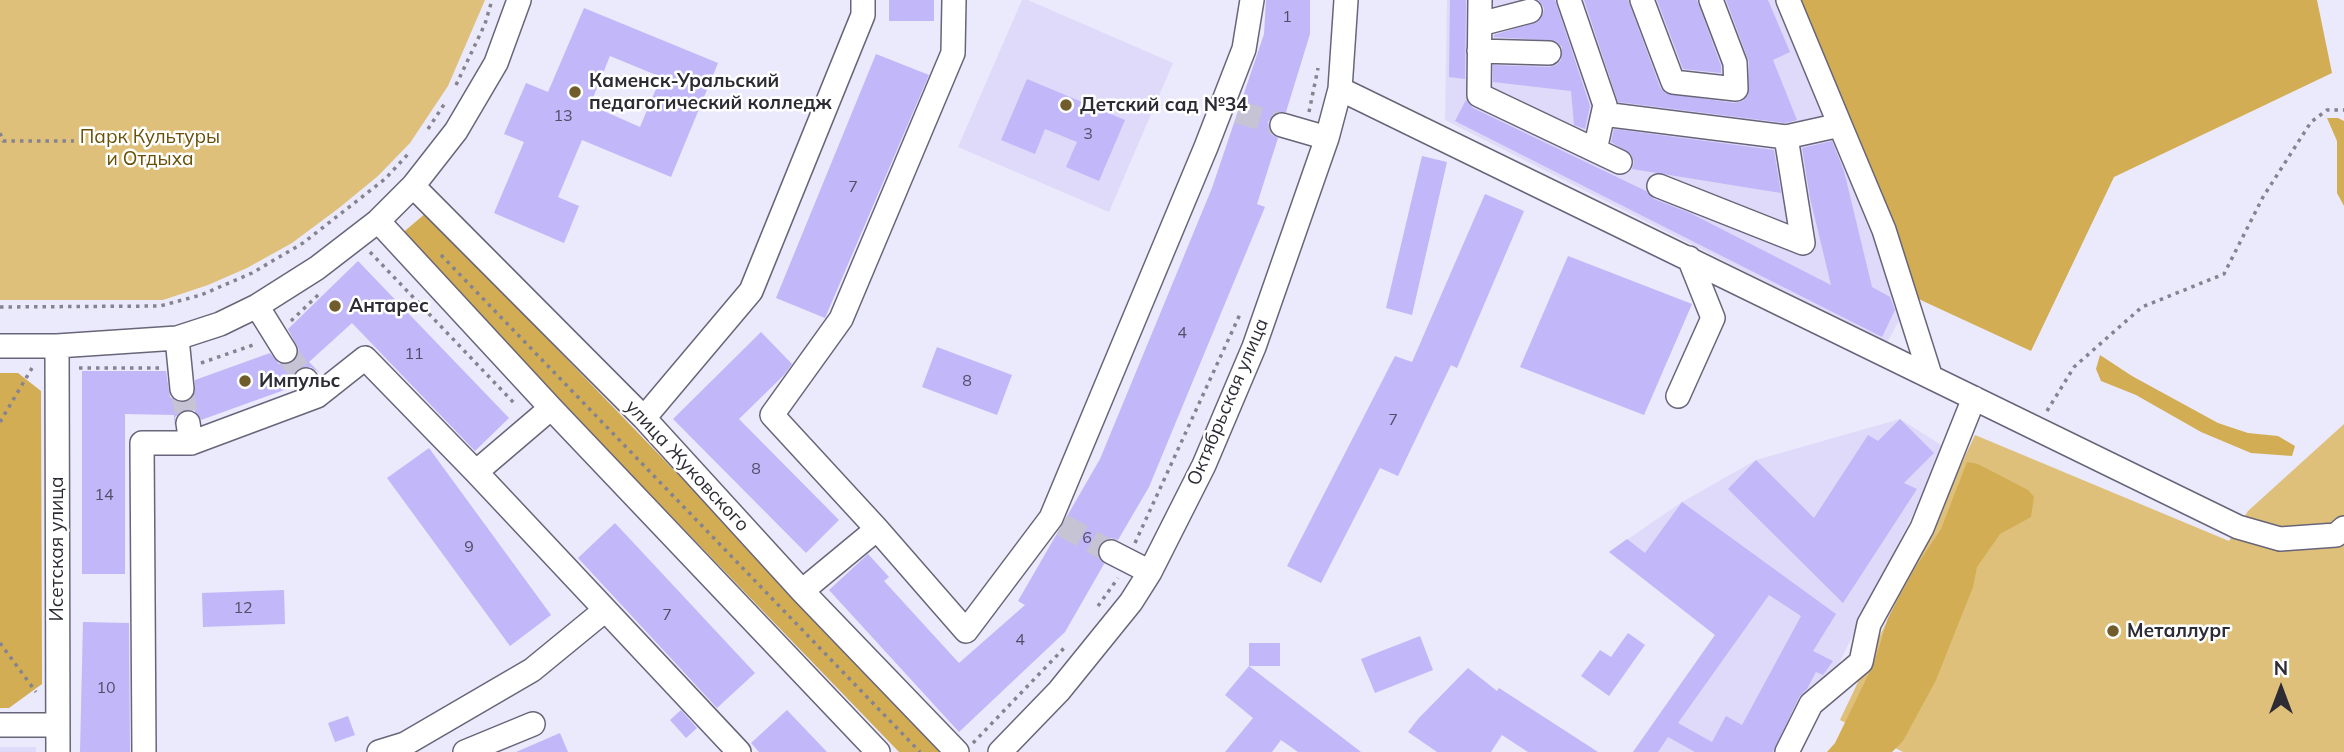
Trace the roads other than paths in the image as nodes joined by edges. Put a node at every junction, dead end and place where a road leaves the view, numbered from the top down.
1 (519, 0) edge
2 (863, 0) edge
3 (954, 0) edge
4 (1252, 0) edge
5 (1346, 0) edge
6 (1480, 0) edge
7 (1569, 0) edge
8 (1642, 0) edge
9 (1711, 0) edge
10 (1788, 0) edge
11 (1530, 11) dead end
12 (1480, 24) junction
13 (1479, 51) junction
14 (1549, 53) dead end
15 (1340, 89) junction
16 (1603, 114) junction
17 (1840, 125) junction
18 (1293, 128) tunnel mouth
19 (1786, 137) junction
20 (1327, 138) junction
21 (1595, 150) junction
22 (1620, 162) dead end
23 (412, 186) junction
24 (1659, 186) dead end
25 (378, 221) junction
26 (1689, 258) junction
27 (257, 306) junction
28 (177, 338) junction
29 (0, 346) edge
30 (57, 346) junction
31 (285, 351) tunnel mouth
32 (1930, 375) junction
33 (182, 388) tunnel mouth
34 (1678, 396) dead end
35 (1974, 398) junction
36 (551, 408) junction
37 (644, 418) junction
38 (476, 472) junction
39 (2344, 528) edge
40 (877, 529) junction
41 (1119, 556) tunnel mouth
42 (1150, 572) junction
43 (802, 591) junction
44 (604, 611) junction
45 (533, 724) dead end
46 (0, 725) edge
47 (58, 725) junction
48 (407, 748) edge
49 (963, 750) edge
50 (58, 752) edge
51 (144, 752) edge
52 (379, 752) edge
53 (465, 752) edge
54 (739, 752) edge
55 (878, 752) edge
56 (1000, 752) edge
57 (1787, 752) edge

1 - 23 street
2 - 37 street
3 - 40 street
4 - 40 street
5 - 15 street, Октябрьская улица
6 - 12 street
7 - 16 street
8 - 9 street
10 - 17 street
11 - 12 street
12 - 13 street
13 - 14 street
13 - 21 street
15 - 20 street, Октябрьская улица
15 - 26 street
16 - 19 street
16 - 21 street
17 - 19 street
17 - 32 street
18 - 20 street
19 - 24 street
20 - 42 street, Октябрьская улица
21 - 22 street
23 - 25 street
23 - 37 street, улица Жуковского
25 - 27 street
25 - 36 street
26 - 32 street
26 - 34 street
27 - 28 street
27 - 31 street
28 - 30 street
28 - 33 street
29 - 30 street
30 - 47 street, Исетская улица
32 - 35 street
35 - 39 street
35 - 57 street
36 - 38 street
36 - 55 street
37 - 43 street, улица Жуковского
38 - 44 street
38 - 51 street
40 - 43 street
41 - 42 street
42 - 56 street, Октябрьская улица
43 - 49 street, улица Жуковского
44 - 48 street
44 - 54 street
45 - 53 street
46 - 47 street
47 - 50 street, Исетская улица
48 - 52 street

